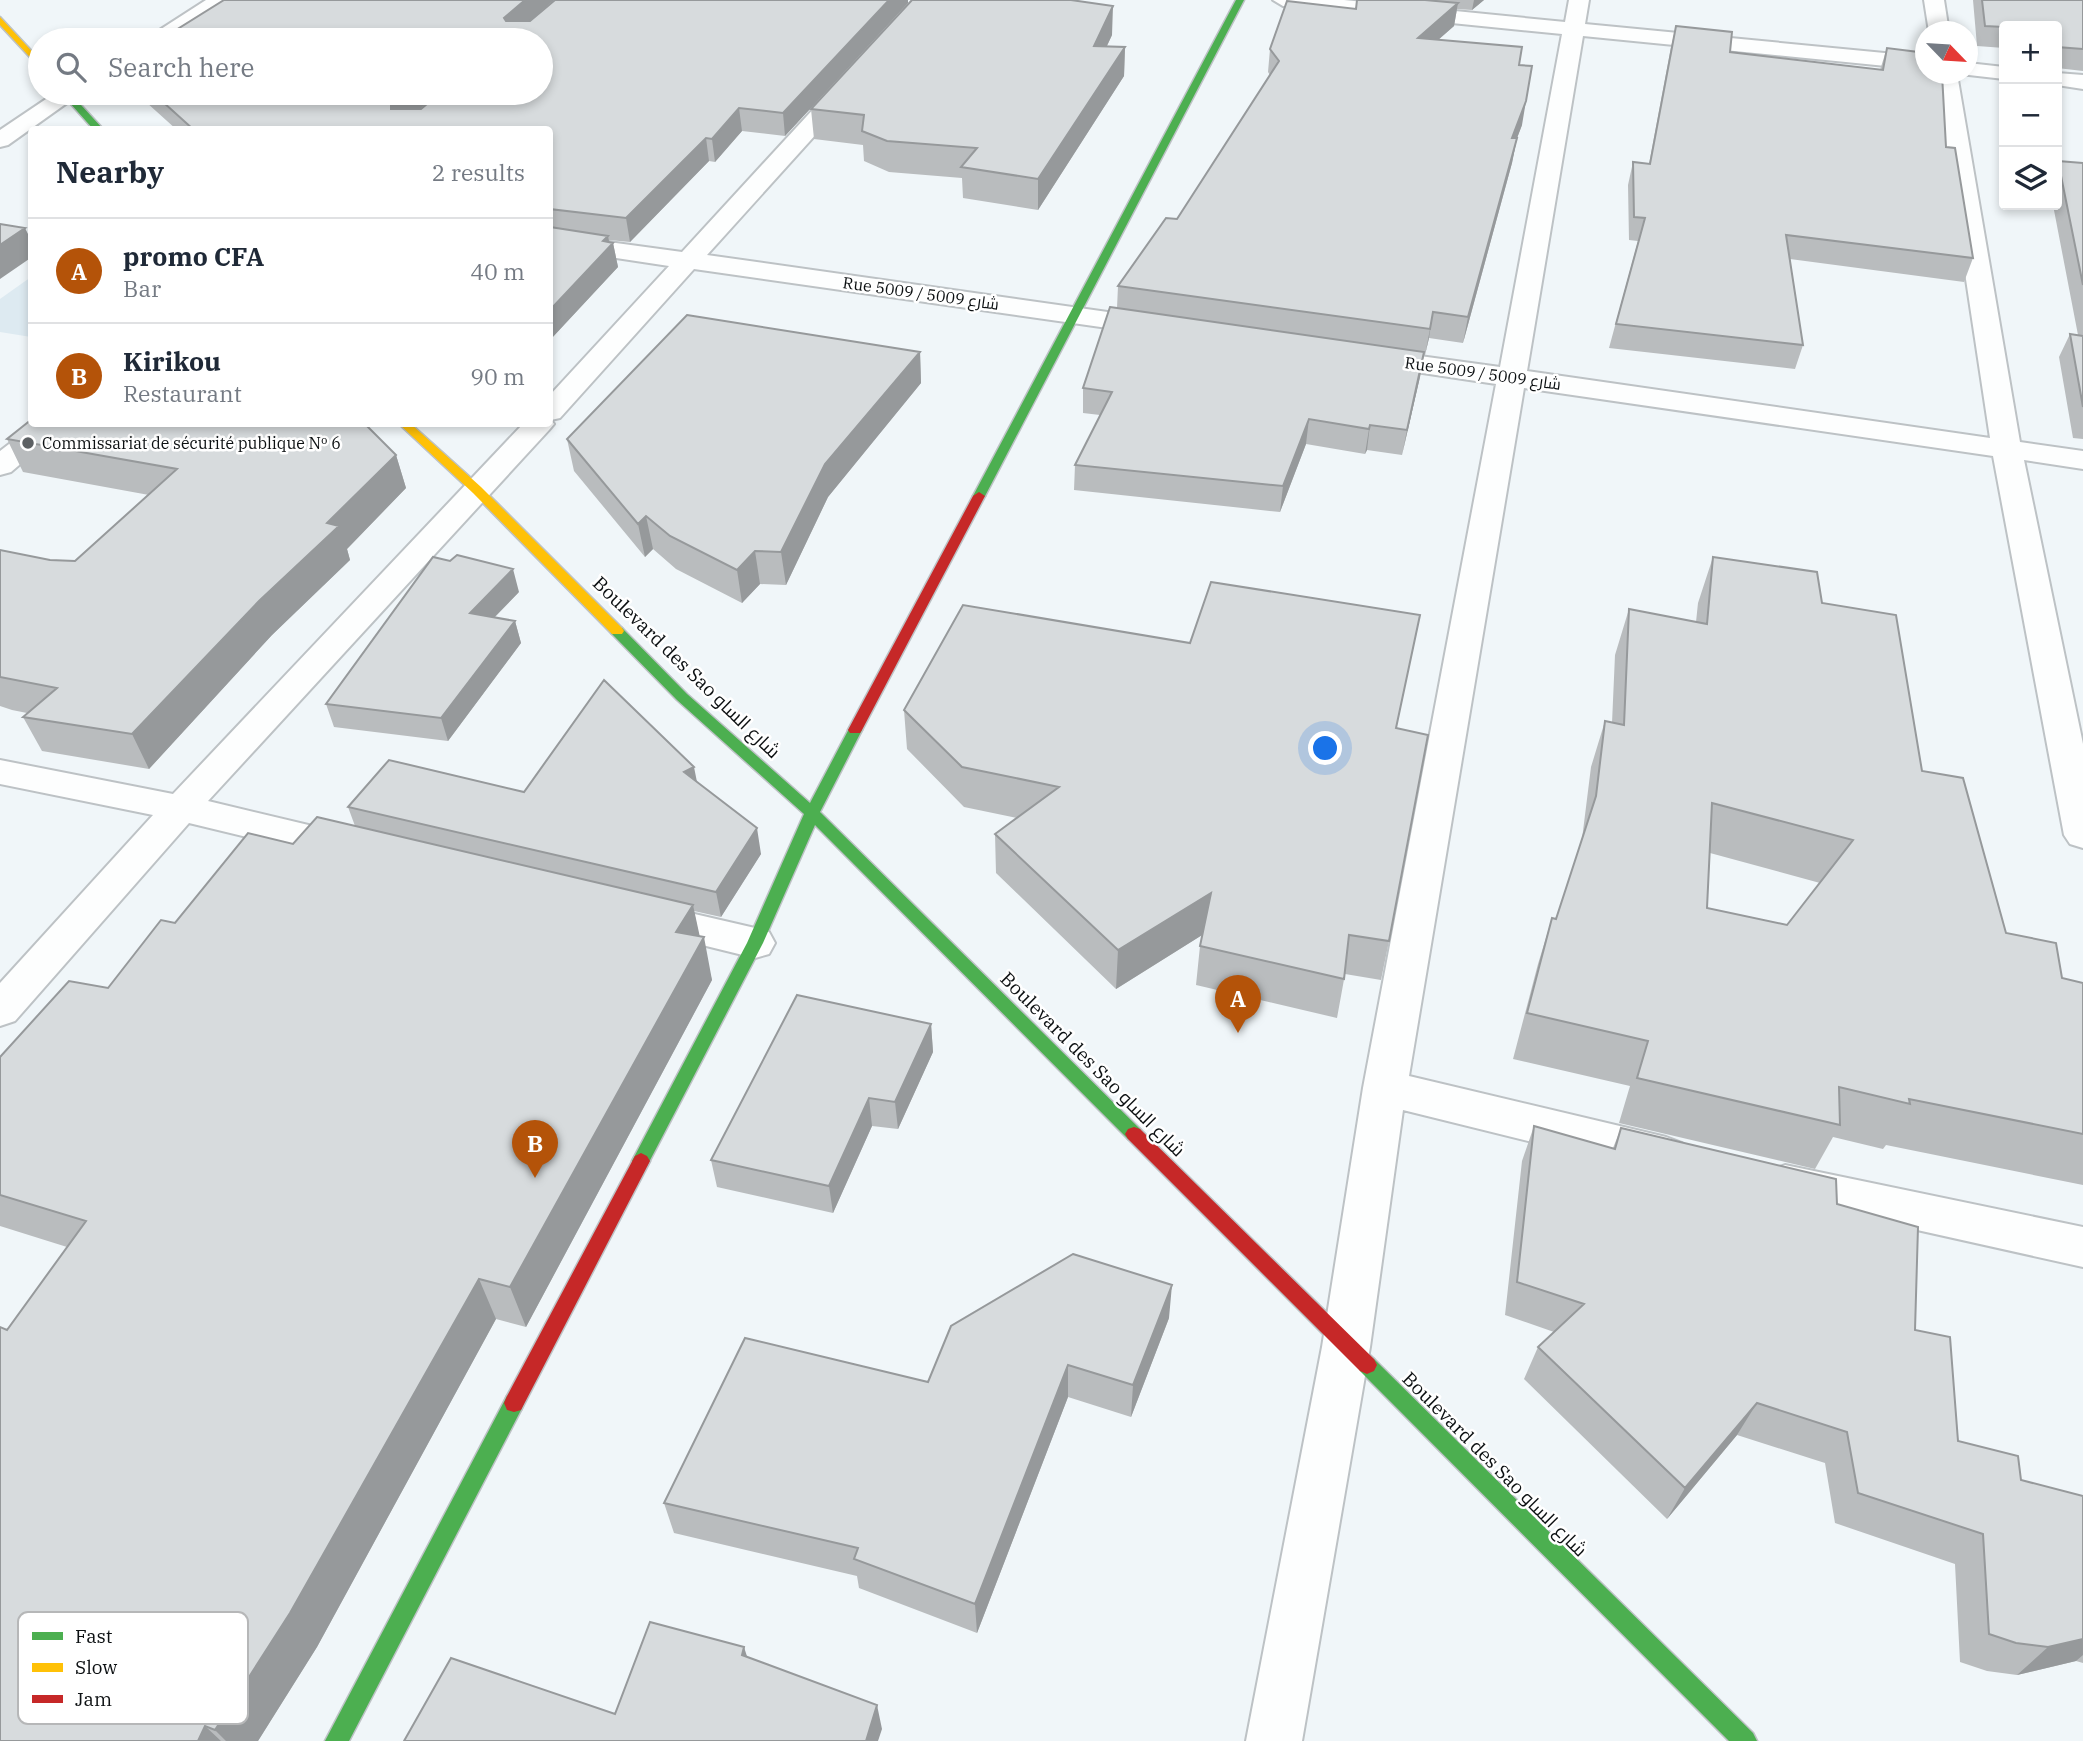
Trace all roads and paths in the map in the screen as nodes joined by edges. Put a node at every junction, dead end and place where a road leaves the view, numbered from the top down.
1 (220, 0) edge
2 (1240, 0) edge
3 (1283, 0) edge
4 (1934, 0) edge
5 (1576, 14) edge
6 (0, 20) edge
7 (1937, 21) edge
8 (174, 28) edge
9 (28, 52) edge
10 (1915, 63) edge
11 (862, 70) edge
12 (1978, 70) edge
13 (1999, 72) edge
14 (2062, 80) edge
15 (2083, 82) edge
16 (1948, 84) edge
17 (51, 105) edge
18 (77, 105) edge
19 (96, 126) edge
20 (0, 140) edge
21 (553, 241) edge
22 (690, 260) junction
23 (1072, 315) junction
24 (1182, 331) edge
25 (1347, 354) edge
26 (1512, 377) junction
27 (553, 409) edge
28 (48, 427) edge
29 (408, 427) edge
30 (536, 427) edge
31 (2007, 450) junction
32 (2083, 460) edge
33 (0, 466) edge
34 (477, 490) junction
35 (0, 772) edge
36 (181, 808) junction
37 (812, 813) junction
38 (2083, 835) edge
39 (381, 855) edge
40 (608, 909) edge
41 (755, 943) junction
42 (0, 1010) edge
43 (1385, 1088) junction
44 (2083, 1247) edge
45 (1346, 1347) junction
46 (337, 1741) edge
47 (1274, 1741) edge
48 (1745, 1741) edge

1 - 8 street
2 - 23 street
3 - 5 street
4 - 7 street
5 - 10 street
5 - 26 street
6 - 9 street
11 - 22 street
12 - 13 street
14 - 15 street
16 - 31 street
17 - 20 street
18 - 19 street
21 - 22 street, Rue 5009 / شارع 5009
22 - 23 street, Rue 5009 / شارع 5009
22 - 27 street
23 - 24 street, Rue 5009 / شارع 5009
23 - 37 street
25 - 26 street, Rue 5009 / شارع 5009
26 - 31 street, Rue 5009 / شارع 5009
26 - 43 street
28 - 33 street
29 - 34 street, Boulevard des Sao شارع الساو
30 - 34 street
31 - 32 street, Rue 5009 / شارع 5009
31 - 38 street
34 - 36 street
34 - 37 street, Boulevard des Sao شارع الساو
35 - 36 street
36 - 39 street
36 - 42 street
37 - 41 street
37 - 45 street, Boulevard des Sao شارع الساو
40 - 41 street
41 - 46 street
43 - 44 street
43 - 45 street
45 - 47 street
45 - 48 street, Boulevard des Sao شارع الساو

